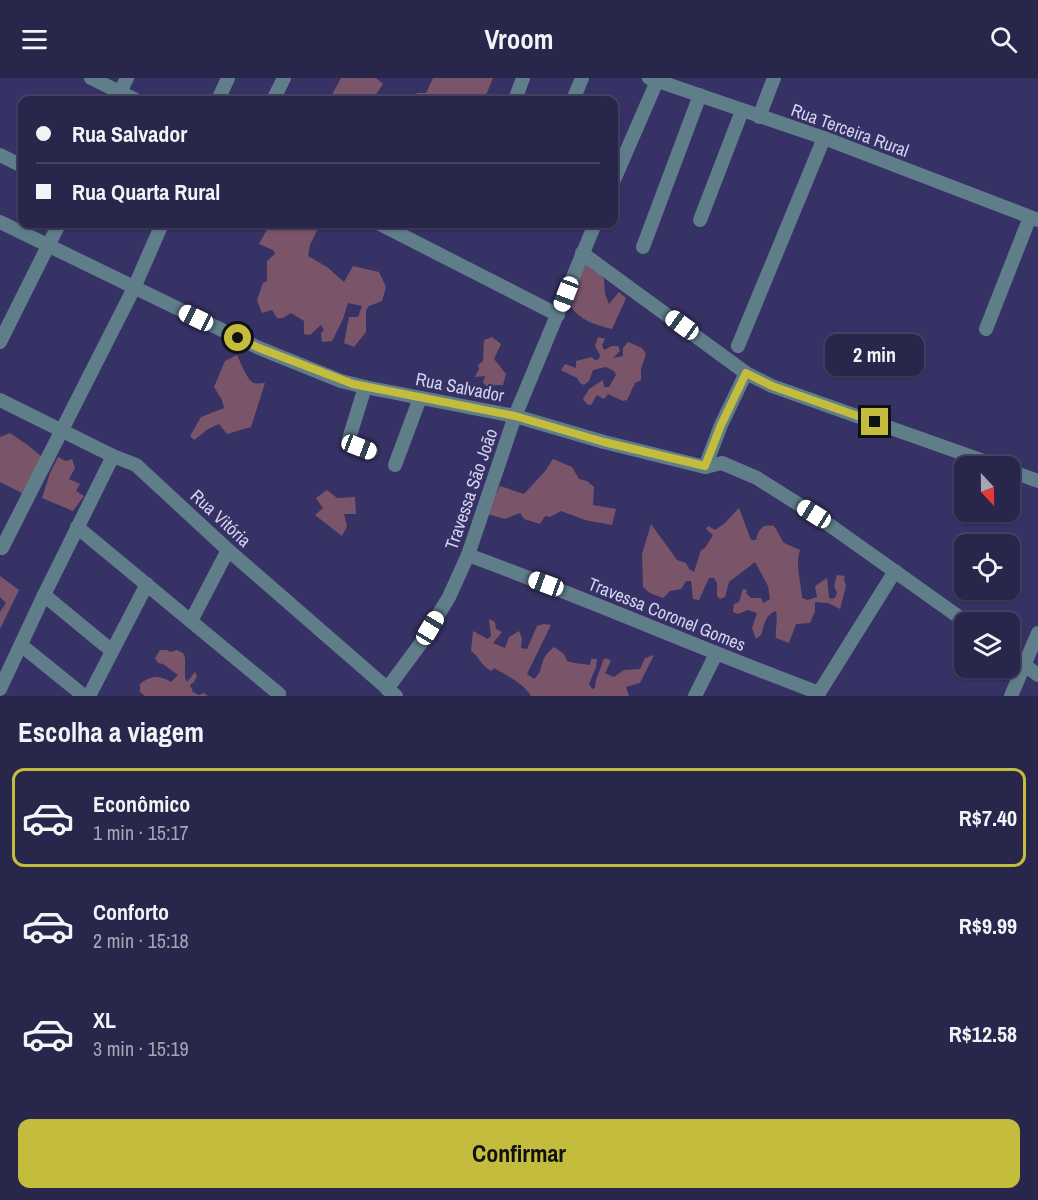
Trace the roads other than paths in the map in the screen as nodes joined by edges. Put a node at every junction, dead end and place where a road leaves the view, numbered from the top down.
1 (91, 78) edge
2 (127, 78) edge
3 (228, 78) edge
4 (284, 78) edge
5 (523, 78) edge
6 (582, 78) edge
7 (774, 78) edge
8 (653, 79) edge
9 (673, 82) edge
10 (700, 95) junction
11 (118, 96) edge
12 (220, 96) edge
13 (275, 96) edge
14 (516, 96) edge
15 (575, 96) edge
16 (742, 111) junction
17 (759, 117) junction
18 (824, 138) junction
19 (0, 155) edge
20 (18, 164) edge
21 (618, 170) edge
22 (1034, 218) edge
23 (700, 220) dead end
24 (0, 222) edge
25 (57, 228) edge
26 (160, 228) edge
27 (388, 228) edge
28 (593, 228) edge
29 (48, 246) junction
30 (643, 247) dead end
31 (582, 253) junction
32 (134, 288) junction
33 (558, 315) junction
34 (986, 328) dead end
35 (0, 342) edge
36 (738, 346) dead end
37 (746, 373) junction
38 (366, 387) junction
39 (420, 398) junction
40 (0, 400) edge
41 (515, 416) junction
42 (62, 429) junction
43 (371, 451) dead end
44 (113, 456) junction
45 (970, 456) edge
46 (395, 465) dead end
47 (705, 466) junction
48 (1020, 475) edge
49 (1038, 481) edge
50 (77, 527) junction
51 (2, 548) dead end
52 (228, 550) junction
53 (468, 555) junction
54 (895, 571) junction
55 (147, 584) junction
56 (44, 595) junction
57 (954, 613) edge
58 (191, 621) junction
59 (1038, 633) edge
60 (21, 645) junction
61 (112, 651) junction
62 (716, 654) junction
63 (1020, 661) edge
64 (1025, 665) junction
65 (1038, 675) edge
66 (0, 689) edge
67 (392, 692) edge
68 (279, 694) dead end
69 (818, 695) edge
70 (84, 696) edge
71 (88, 696) edge
72 (695, 696) edge
73 (1011, 696) edge

1 - 11 street
2 - 11 street
3 - 12 street
4 - 13 street
5 - 14 street
6 - 15 street
7 - 17 street
8 - 9 street, Rua Terceira Rural
8 - 21 street
9 - 10 street, Rua Terceira Rural
10 - 16 street, Rua Terceira Rural
10 - 30 street
16 - 17 street, Rua Terceira Rural
16 - 23 street
17 - 18 street, Rua Terceira Rural
18 - 22 street, Rua Terceira Rural
18 - 36 street
19 - 20 street
22 - 34 street
24 - 29 street, Rua Salvador
25 - 29 street
26 - 32 street
27 - 33 street
28 - 31 street, Travessa São João
29 - 32 street, Rua Salvador
29 - 35 street
31 - 33 street, Travessa São João
31 - 37 street
32 - 38 street, Rua Salvador
32 - 42 street
33 - 41 street, Travessa São João
37 - 45 street
37 - 47 street
38 - 39 street, Rua Salvador
38 - 43 street
39 - 41 street, Rua Salvador
39 - 46 street
40 - 42 street, Rua Vitória
41 - 47 street, Rua Salvador
41 - 53 street, Travessa São João
42 - 44 street, Rua Vitória
42 - 51 street
44 - 50 street
44 - 52 street, Rua Vitória
47 - 54 street, Rua Salvador
48 - 49 street
50 - 55 street
50 - 56 street
52 - 58 street
52 - 67 street, Rua Vitória
53 - 62 street, Travessa Coronel Gomes
53 - 67 street, Travessa São João
54 - 57 street, Rua Salvador
54 - 69 street
55 - 58 street
55 - 61 street
56 - 60 street
56 - 61 street
58 - 68 street
59 - 64 street
60 - 66 street
60 - 70 street
61 - 71 street
62 - 69 street, Travessa Coronel Gomes
62 - 72 street
63 - 64 street
64 - 65 street
64 - 73 street

